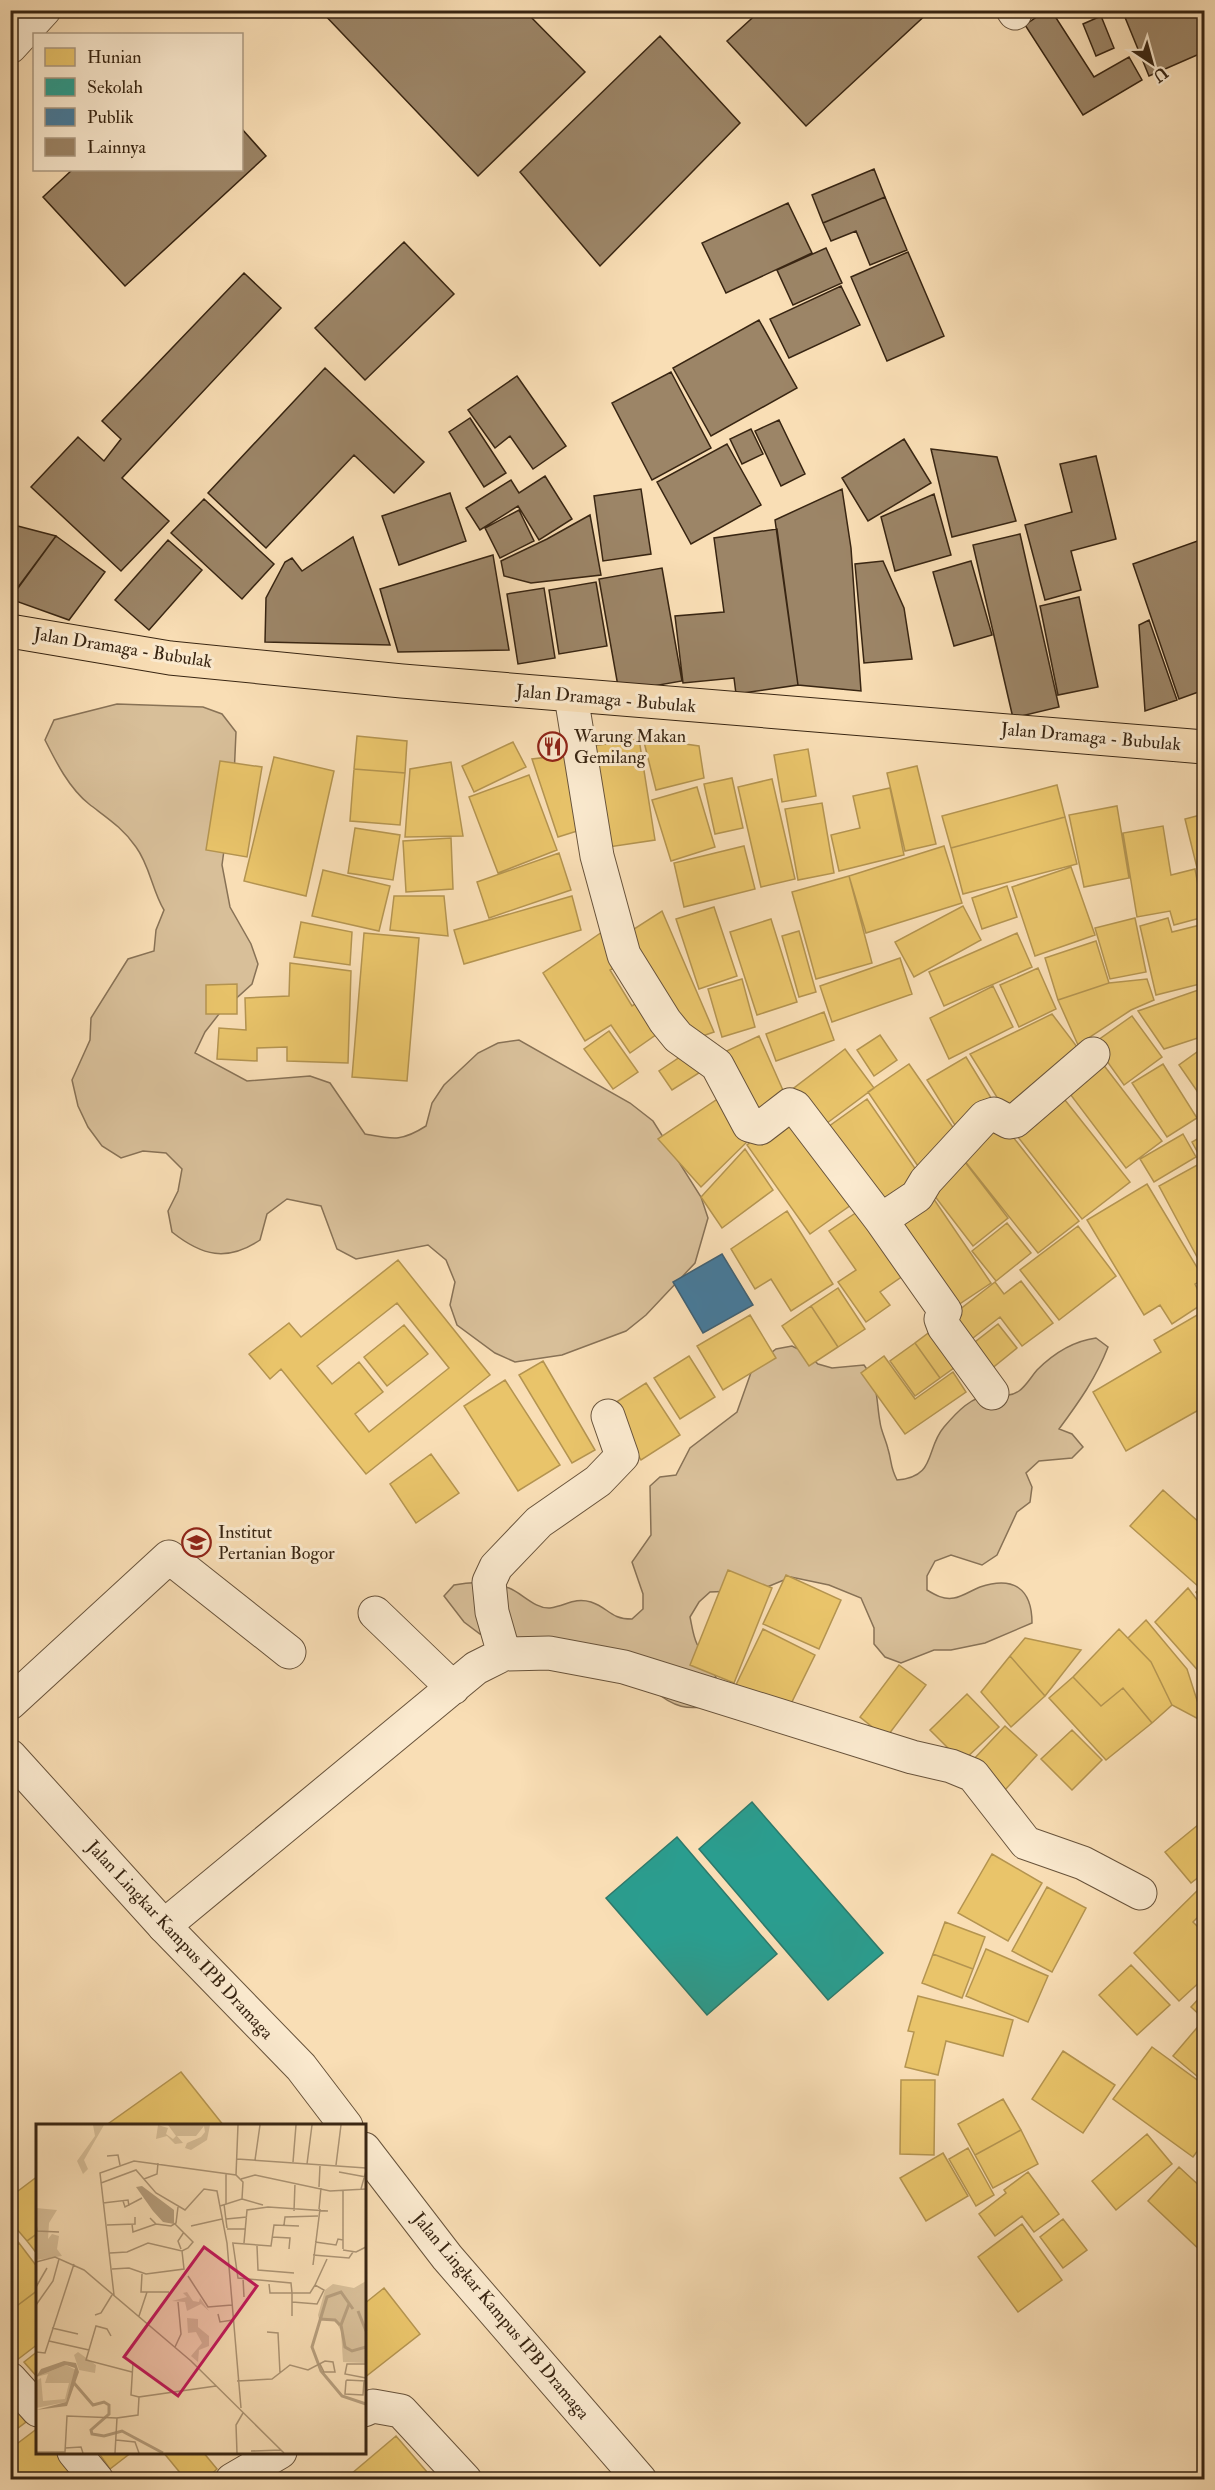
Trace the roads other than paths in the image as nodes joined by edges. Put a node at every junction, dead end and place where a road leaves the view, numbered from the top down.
1 (44, 10) edge
2 (10, 47) edge
3 (10, 631) edge
4 (571, 696) junction
5 (1204, 747) edge
6 (1093, 1054) dead end
7 (881, 1220) junction
8 (993, 1393) dead end
9 (608, 1416) dead end
10 (375, 1612) dead end
11 (289, 1652) dead end
12 (504, 1654) junction
13 (453, 1688) junction
14 (10, 1703) edge
15 (10, 1756) edge
16 (1140, 1893) dead end
17 (164, 1926) junction
18 (344, 2124) edge
19 (366, 2152) edge
20 (10, 2379) edge
21 (36, 2408) edge
22 (366, 2409) edge
23 (76, 2454) edge
24 (277, 2454) edge
25 (97, 2480) edge
26 (232, 2480) edge
27 (465, 2480) edge
28 (640, 2480) edge

1 - 2 street
3 - 4 highway, Jalan Dramaga - Bubulak
4 - 5 highway, Jalan Dramaga - Bubulak
4 - 7 street
6 - 7 street
7 - 8 street
9 - 12 street
10 - 13 street
11 - 14 street
12 - 13 street
12 - 16 street
13 - 17 street
15 - 17 street, Jalan Lingkar Kampus IPB Dramaga
17 - 18 street, Jalan Lingkar Kampus IPB Dramaga
19 - 28 street, Jalan Lingkar Kampus IPB Dramaga
20 - 21 street
22 - 27 street
23 - 25 street
24 - 26 street

